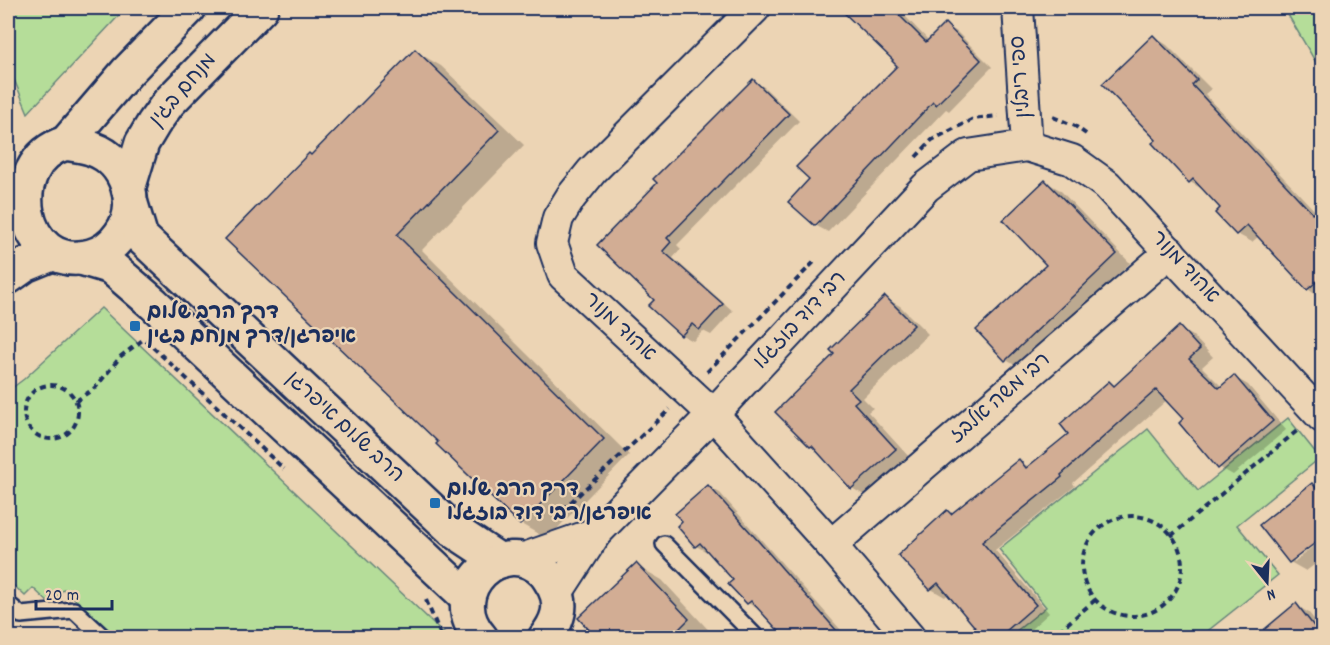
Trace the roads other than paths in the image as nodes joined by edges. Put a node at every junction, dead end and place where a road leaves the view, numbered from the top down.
1 (189, 8) edge
2 (261, 8) edge
3 (755, 8) edge
4 (1018, 8) edge
5 (66, 143) junction
6 (1027, 146) junction
7 (130, 195) junction
8 (10, 206) edge
9 (1170, 252) junction
10 (66, 256) junction
11 (8, 277) edge
12 (713, 414) junction
13 (1321, 414) edge
14 (596, 533) junction
15 (664, 544) dead end
16 (831, 545) junction
17 (510, 560) junction
18 (467, 597) junction
19 (8, 604) edge
20 (558, 621) edge
21 (104, 638) edge
22 (481, 638) edge
23 (757, 638) edge
24 (910, 638) edge

1 - 5 main road
2 - 7 main road, מנחם בגין
3 - 12 street, אהוד מנור
4 - 6 street, ספי ריבלין
5 - 7 main road
5 - 8 main road
6 - 9 street, אהוד מנור
6 - 12 street, רבי דוד בוזגלו
7 - 10 main road
7 - 17 main road, הרב שלום איפרגן
8 - 10 main road
9 - 13 street, אהוד מנור
9 - 16 street, רבי משה אלבז
10 - 11 main road
10 - 18 main road, הרב שלום איפרגן
12 - 14 street, רבי דוד בוזגלו
12 - 16 street, אהוד מנור
14 - 17 street, רבי דוד בוזגלו
14 - 20 street, רבי דוד בוזגלו
15 - 23 lane
16 - 24 street, אהוד מנור
17 - 18 main road
17 - 20 main road, הרב שלום איפרגן
18 - 22 main road
19 - 21 lane

